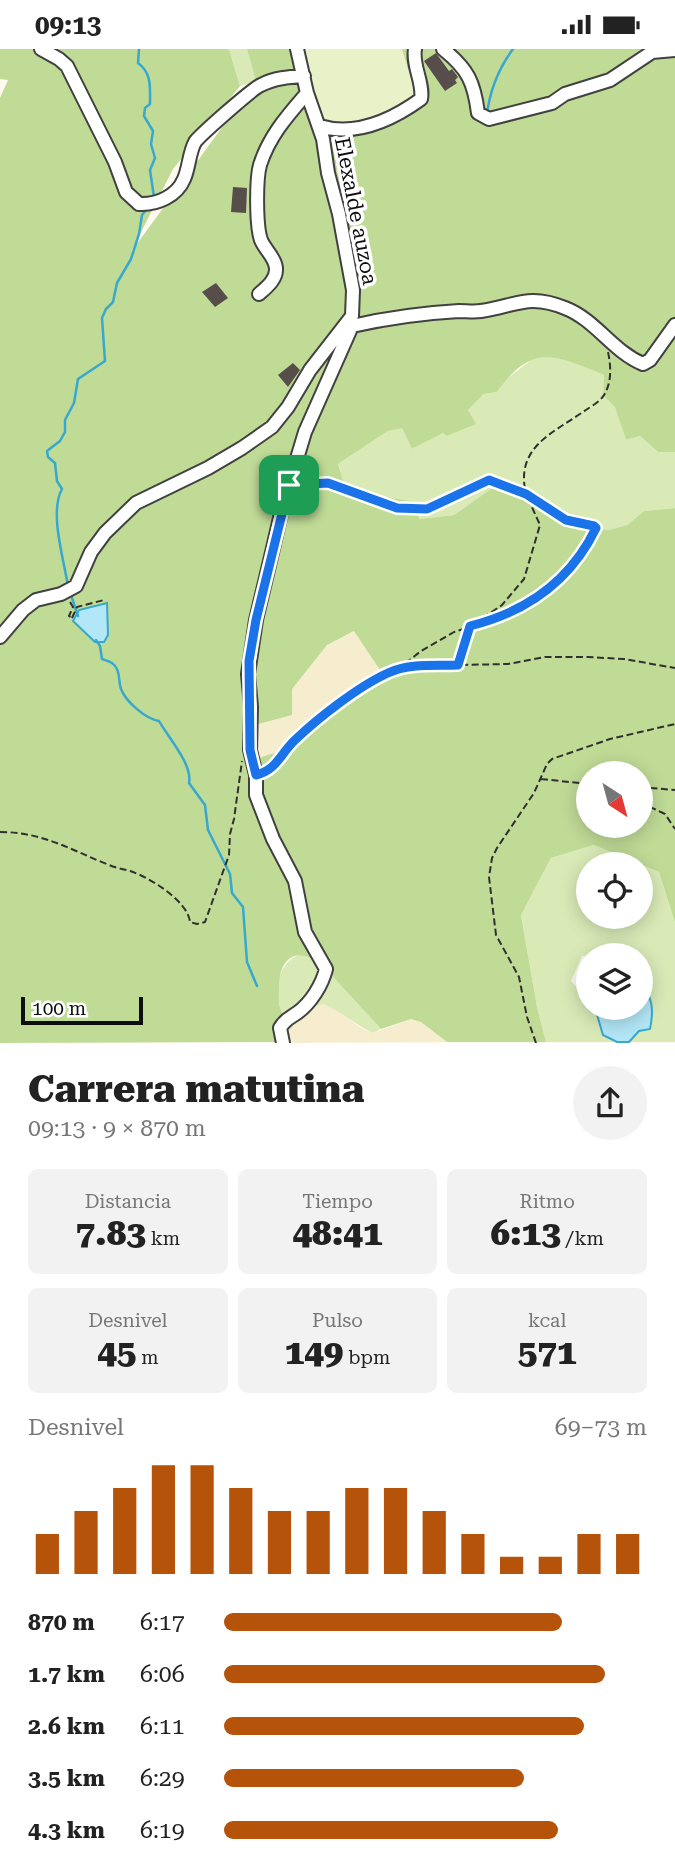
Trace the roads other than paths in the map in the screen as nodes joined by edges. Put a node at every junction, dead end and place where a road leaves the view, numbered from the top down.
1 (41, 49) edge
2 (297, 49) edge
3 (415, 49) edge
4 (443, 49) edge
5 (675, 50) edge
6 (304, 76) junction
7 (307, 93) junction
8 (319, 126) junction
9 (259, 294) dead end
10 (352, 321) junction
11 (675, 325) edge
12 (0, 637) edge
13 (283, 1042) edge

1 - 6 street
2 - 6 street, Elexalde auzoa
3 - 8 street, Elexalde auzoa
4 - 5 street
6 - 7 street, Elexalde auzoa
7 - 8 street, Elexalde auzoa
7 - 9 street
8 - 10 street, Elexalde auzoa
10 - 11 street
10 - 12 street, Elexalde auzoa
10 - 13 street

